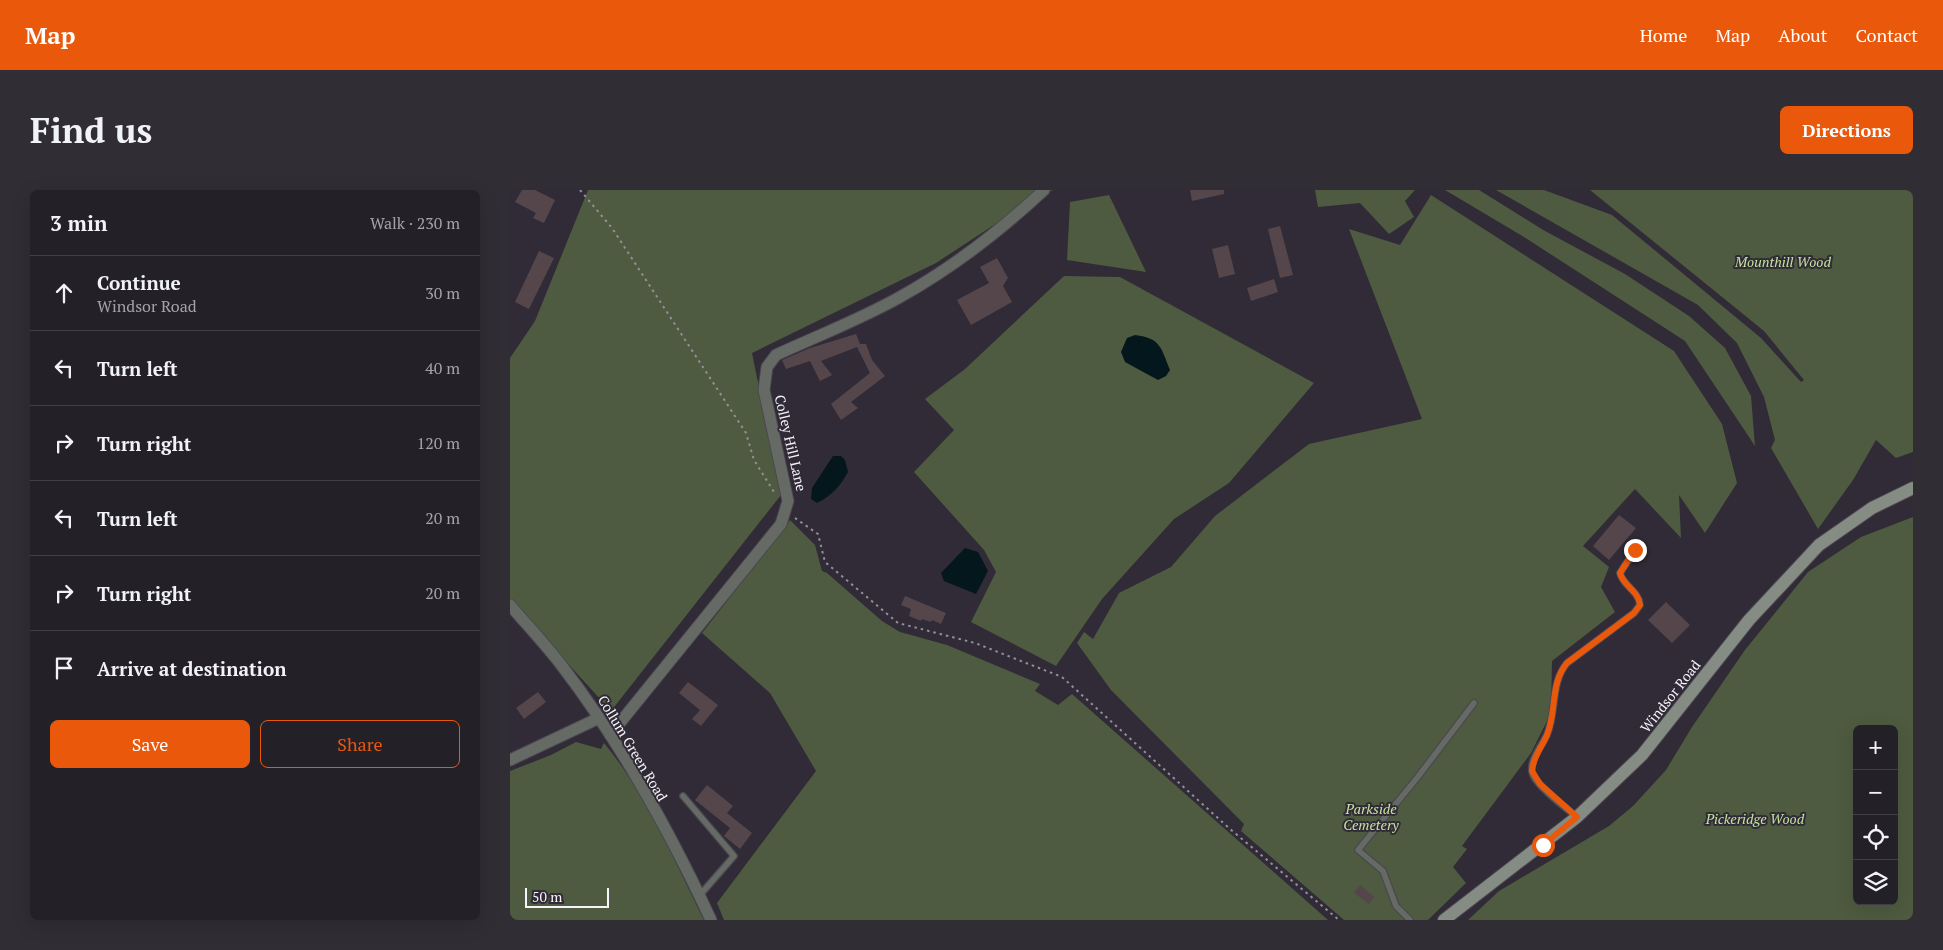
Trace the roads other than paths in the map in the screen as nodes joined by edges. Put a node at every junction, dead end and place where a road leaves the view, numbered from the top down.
1 (1044, 190) edge
2 (1913, 488) edge
3 (1635, 550) dead end
4 (510, 605) edge
5 (1474, 703) dead end
6 (599, 718) junction
7 (610, 735) junction
8 (510, 760) edge
9 (683, 796) dead end
10 (1577, 817) junction
11 (700, 896) junction
12 (711, 920) edge
13 (1410, 920) edge
14 (1444, 920) edge

1 - 7 street, Colley Hill Lane
2 - 10 main road, Windsor Road
3 - 10 lane
4 - 6 street, Collum Green Road
5 - 13 lane
6 - 7 street, Collum Green Road
6 - 8 street
7 - 11 street, Collum Green Road
9 - 11 lane
10 - 14 main road, Windsor Road
11 - 12 street, Collum Green Road

